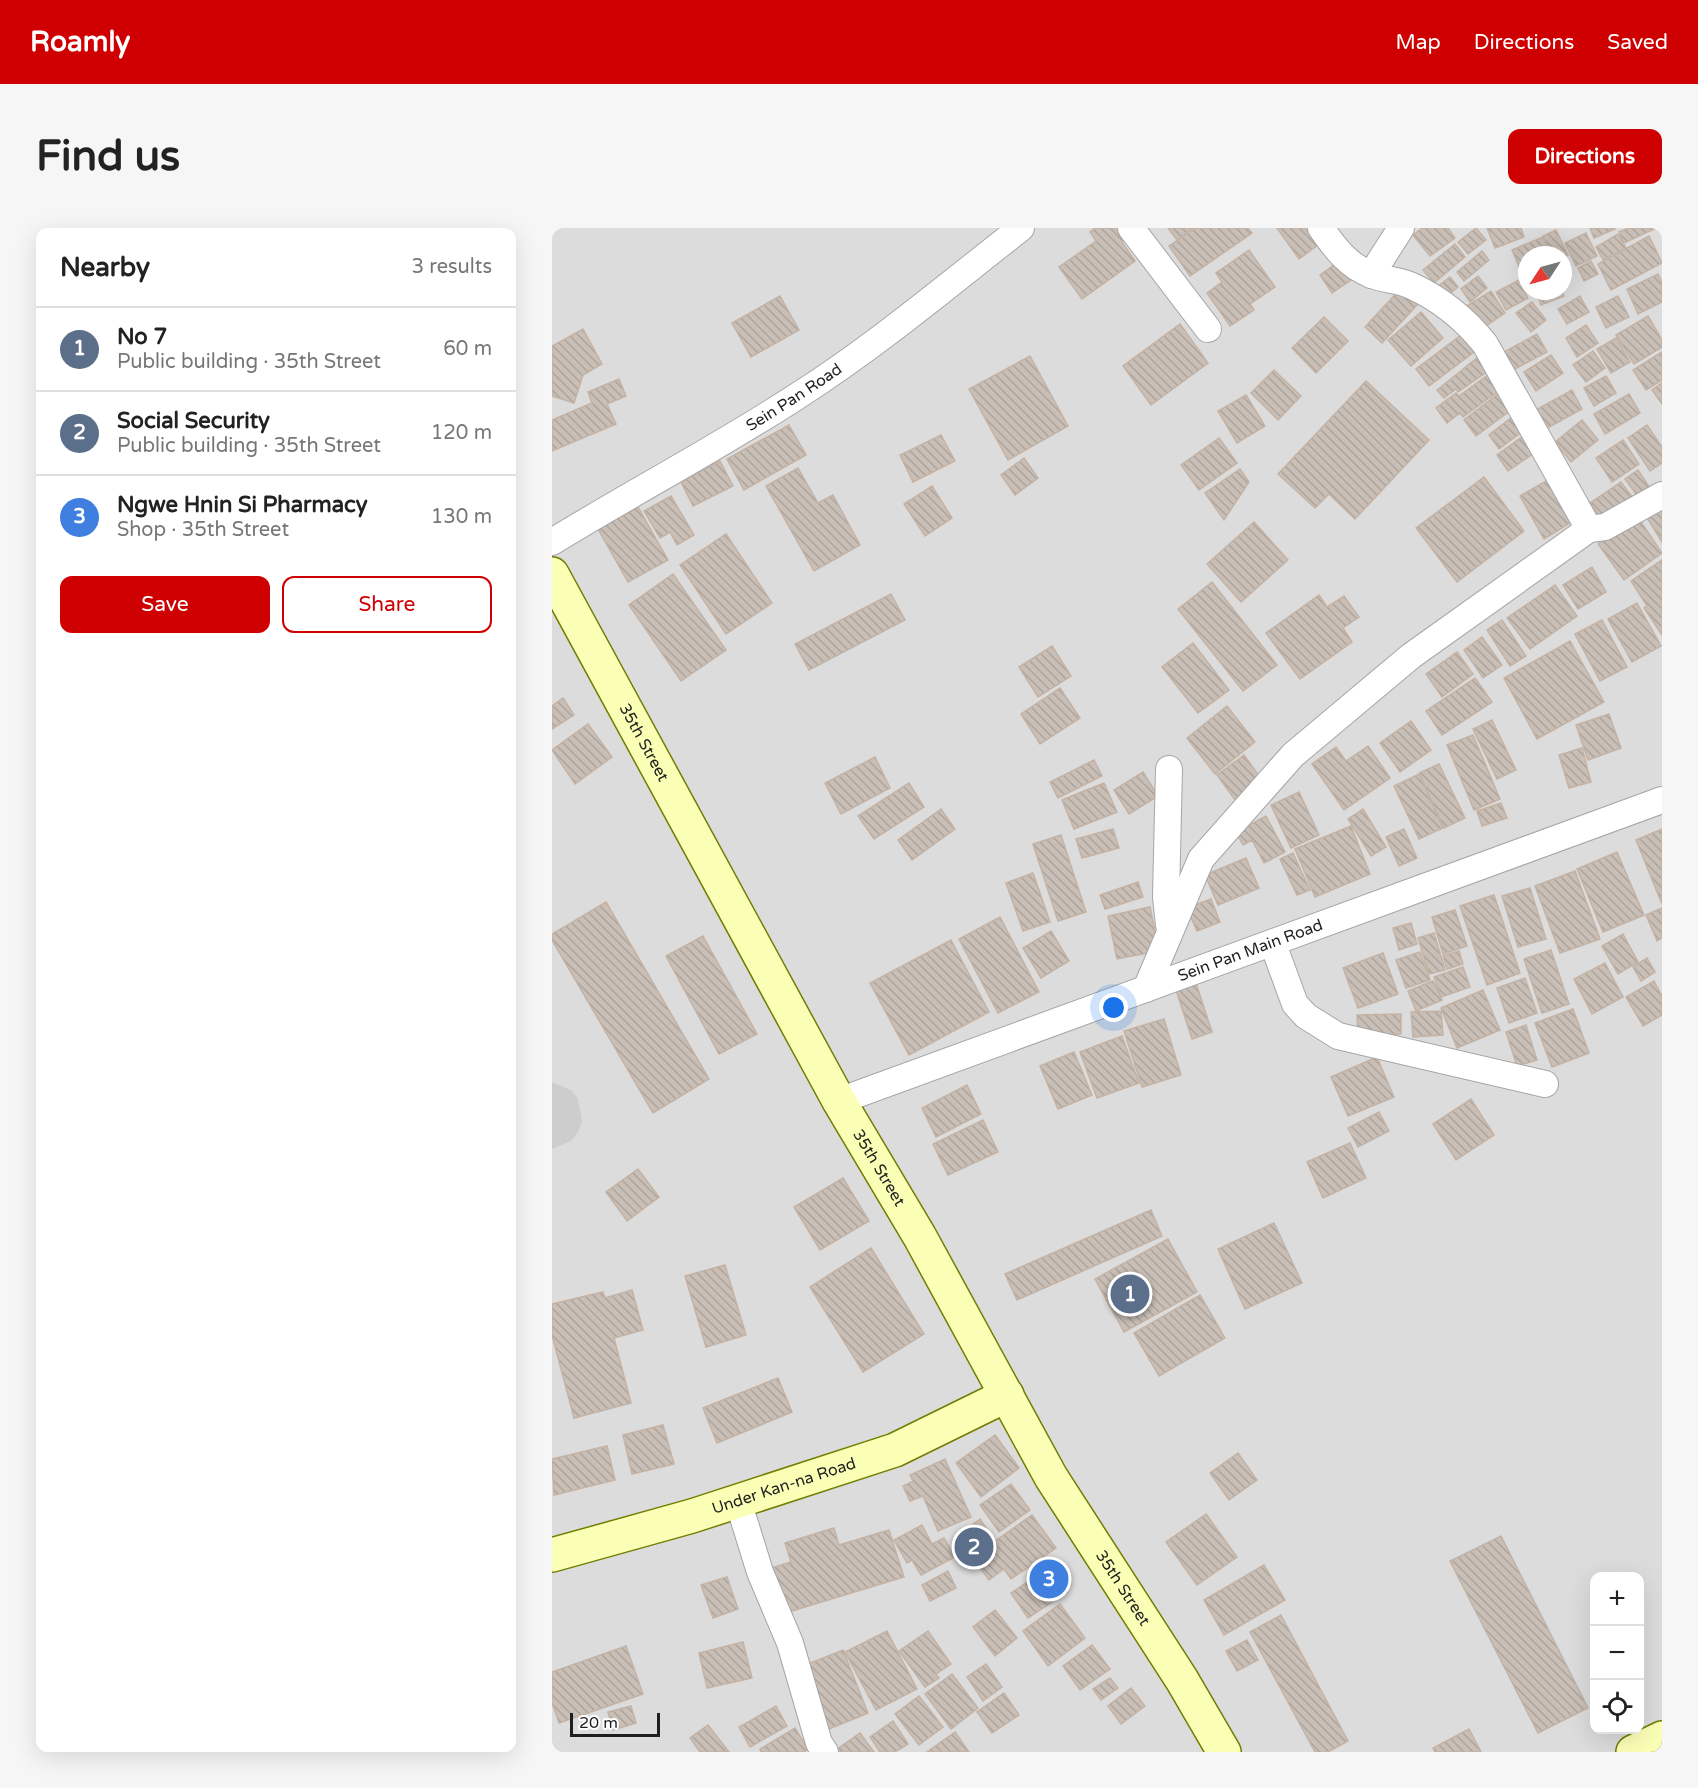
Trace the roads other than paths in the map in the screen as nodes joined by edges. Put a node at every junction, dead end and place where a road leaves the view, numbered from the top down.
1 (1021, 228) edge
2 (1131, 228) edge
3 (1321, 228) edge
4 (1401, 228) edge
5 (1371, 275) junction
6 (1208, 329) dead end
7 (1662, 495) edge
8 (1589, 529) junction
9 (552, 542) edge
10 (552, 574) edge
11 (1169, 769) dead end
12 (1662, 800) edge
13 (1170, 929) junction
14 (1273, 944) junction
15 (1146, 989) junction
16 (1545, 1084) dead end
17 (839, 1101) junction
18 (1007, 1395) junction
19 (738, 1501) junction
20 (552, 1555) edge
21 (1662, 1738) edge
22 (825, 1752) edge
23 (1224, 1752) edge
24 (1633, 1752) edge

1 - 9 street, Sein Pan Road
2 - 6 street
3 - 5 street
4 - 5 street
5 - 8 street
7 - 8 street
8 - 13 street
10 - 17 main road, 35th Street
11 - 13 street
12 - 14 street, Sein Pan Main Road
13 - 15 street
14 - 15 street, Sein Pan Main Road
14 - 16 street
15 - 17 street, Sein Pan Main Road
17 - 18 main road, 35th Street
18 - 19 main road, Under Kan-na Road
18 - 23 main road, 35th Street
19 - 20 main road, Under Kan-na Road
19 - 22 street
21 - 24 main road

